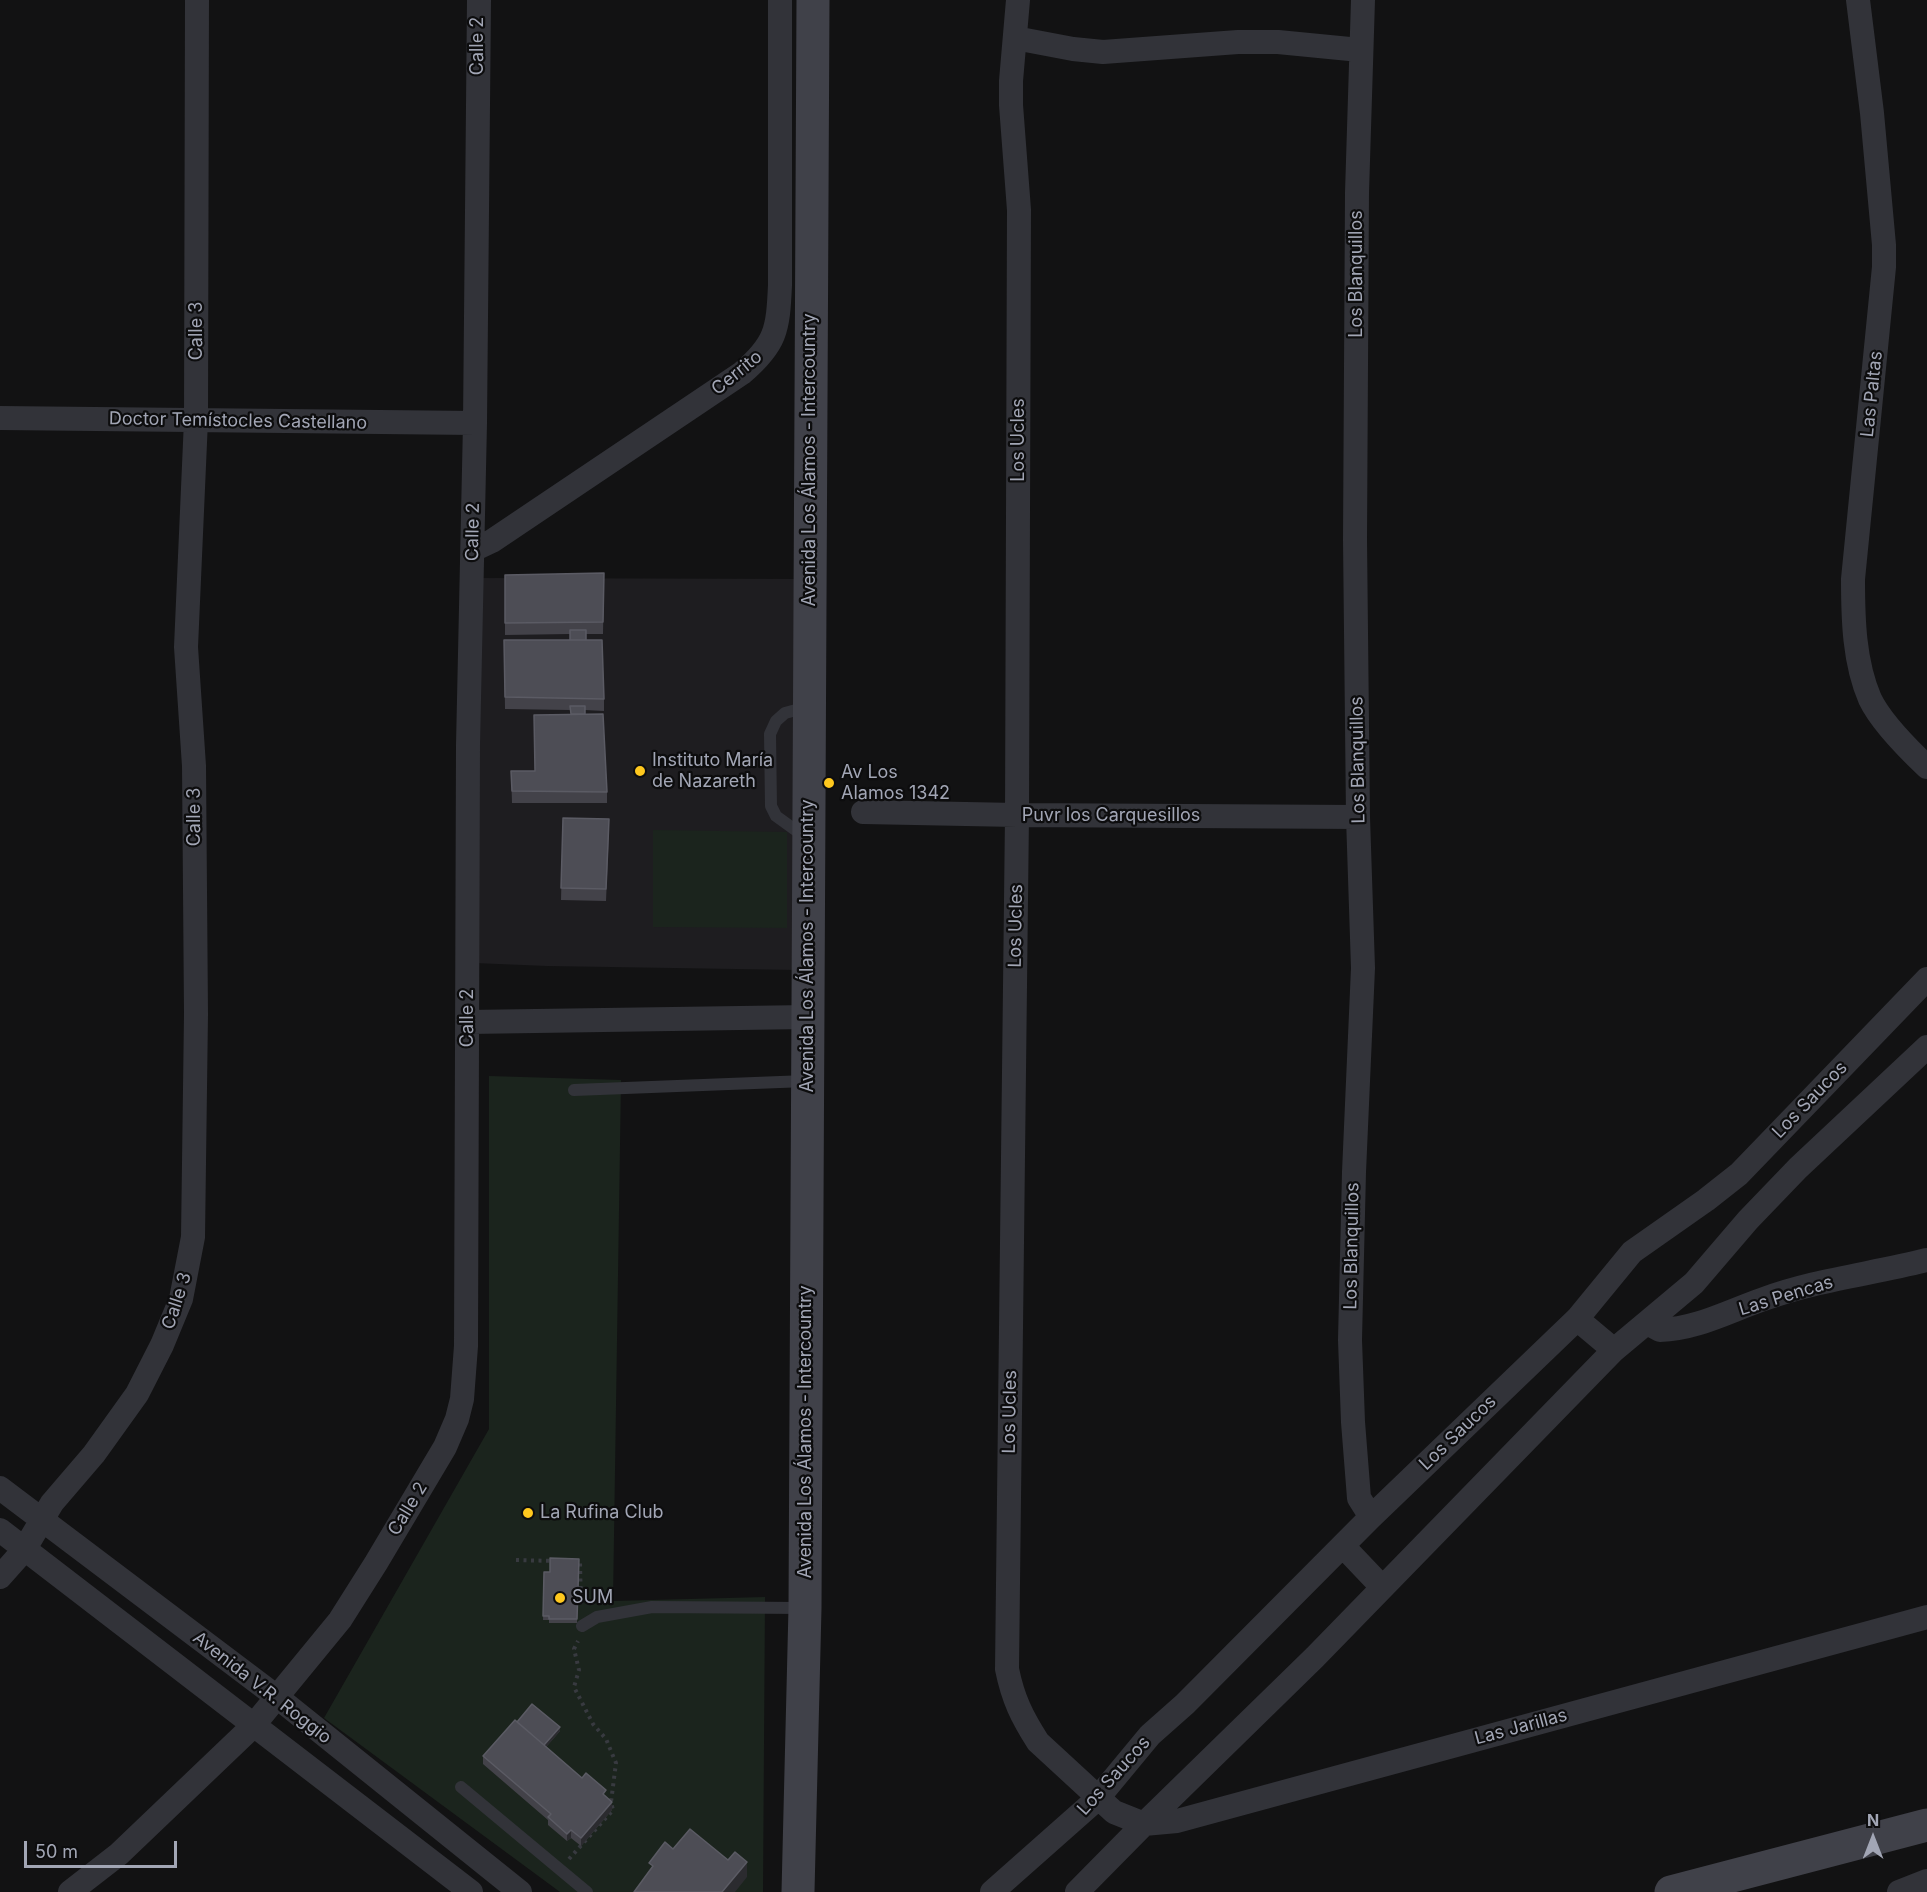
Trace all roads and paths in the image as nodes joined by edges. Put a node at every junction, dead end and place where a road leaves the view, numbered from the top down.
1 (197, 0) edge
2 (479, 0) edge
3 (780, 0) edge
4 (813, 0) edge
5 (1018, 0) edge
6 (1362, 0) edge
7 (1858, 0) edge
8 (1015, 38) junction
9 (1360, 50) junction
10 (0, 418) edge
11 (196, 420) junction
12 (475, 423) junction
13 (473, 550) junction
14 (1927, 766) edge
15 (863, 812) dead end
16 (1017, 815) junction
17 (1358, 817) junction
18 (1927, 979) edge
19 (808, 1017) junction
20 (468, 1022) junction
21 (1927, 1047) edge
22 (807, 1081) junction
23 (574, 1090) dead end
24 (1927, 1260) edge
25 (1577, 1319) junction
26 (1647, 1323) junction
27 (1614, 1350) junction
28 (0, 1488) edge
29 (1371, 1517) junction
30 (42, 1521) junction
31 (0, 1530) edge
32 (1343, 1546) junction
33 (24, 1550) junction
34 (516, 1560) dead end
35 (559, 1562) edge
36 (570, 1562) edge
37 (0, 1577) edge
38 (1382, 1587) junction
39 (805, 1608) junction
40 (1927, 1617) edge
41 (582, 1626) junction
42 (277, 1697) junction
43 (253, 1725) junction
44 (461, 1787) dead end
45 (1106, 1805) junction
46 (1144, 1824) junction
47 (1927, 1825) edge
48 (463, 1848) junction
49 (558, 1869) junction
50 (1927, 1881) edge
51 (444, 1884) edge
52 (70, 1892) edge
53 (471, 1892) edge
54 (520, 1892) edge
55 (586, 1892) edge
56 (798, 1892) edge
57 (992, 1892) edge
58 (1077, 1892) edge
59 (1671, 1892) edge
60 (1899, 1892) edge

1 - 11 street, Calle 3
2 - 12 street, Calle 2
3 - 13 street, Cerrito
4 - 19 main road, Avenida Los Álamos - Intercountry
5 - 8 street, Los Ucles
6 - 9 street, Los Blanquillos
7 - 14 street, Las Paltas
8 - 9 street
8 - 16 street, Los Ucles
9 - 17 street, Los Blanquillos
10 - 11 street, Doctor Temístocles Castellano
11 - 12 street, Doctor Temístocles Castellano
11 - 30 street, Calle 3
12 - 13 street, Calle 2
13 - 20 street, Calle 2
15 - 16 street, Puvr los Carquesillos
16 - 17 street, Puvr los Carquesillos
16 - 45 street, Los Ucles
17 - 29 street, Los Blanquillos
18 - 25 street, Los Saucos
19 - 20 street
19 - 22 main road, Avenida Los Álamos - Intercountry
20 - 42 street, Calle 2
21 - 26 street
22 - 23 lane
22 - 39 main road, Avenida Los Álamos - Intercountry
24 - 26 street, Las Pencas
25 - 27 street
25 - 29 street, Los Saucos
26 - 27 street
27 - 38 street
28 - 30 street, Avenida V.R. Roggio
29 - 32 street, Los Saucos
30 - 33 street, Calle 3
30 - 42 street, Avenida V.R. Roggio
31 - 33 street, Avenida V.R. Roggio
32 - 38 street
32 - 45 street, Los Saucos
33 - 37 street, Calle 3
33 - 43 street, Avenida V.R. Roggio
34 - 35 path
36 - 41 path
38 - 46 street
39 - 41 lane
39 - 56 main road, Avenida Los Álamos - Intercountry
40 - 46 street, Las Jarillas
41 - 49 path
42 - 43 street, Calle 2
42 - 48 street, Avenida V.R. Roggio
43 - 51 street, Avenida V.R. Roggio
43 - 52 street, Calle 2
44 - 49 lane
45 - 46 street, Las Jarillas
45 - 57 street, Los Saucos
46 - 58 street
47 - 59 main road
48 - 51 street
48 - 54 street, Avenida V.R. Roggio
49 - 55 lane
50 - 60 street
51 - 53 street, Avenida V.R. Roggio

